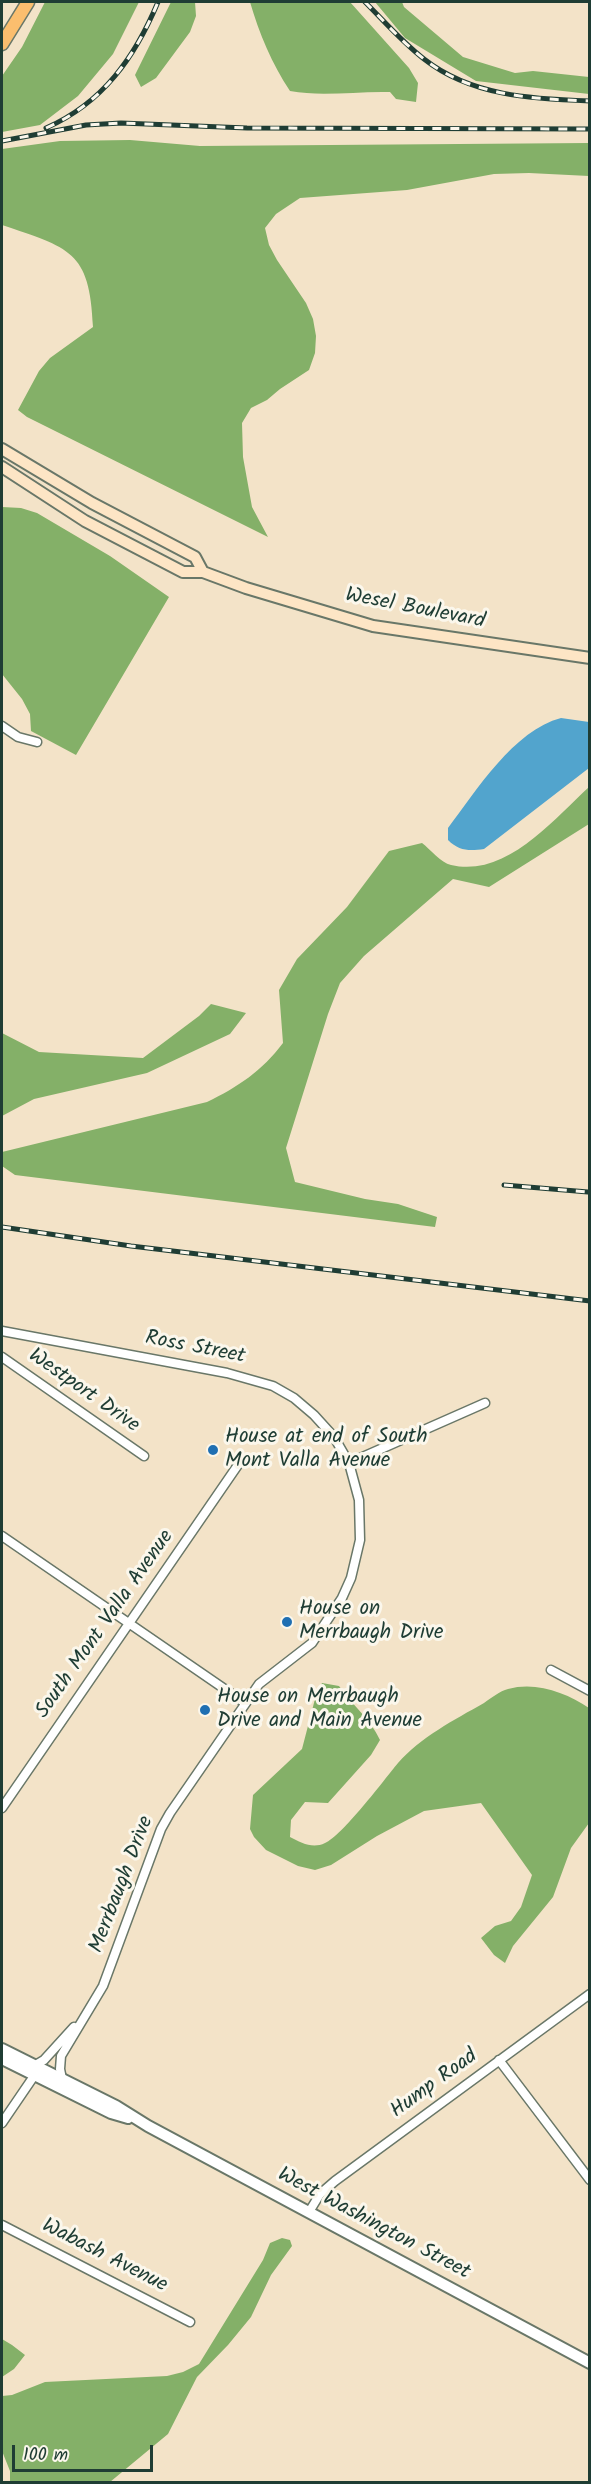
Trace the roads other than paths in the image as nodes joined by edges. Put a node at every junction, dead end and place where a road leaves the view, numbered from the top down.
1 (28, 2) edge
2 (2, 44) edge
3 (2, 449) edge
4 (2, 467) edge
5 (203, 572) junction
6 (590, 658) edge
7 (2, 726) edge
8 (37, 742) dead end
9 (2, 1331) edge
10 (2, 1358) edge
11 (485, 1403) dead end
12 (144, 1456) dead end
13 (240, 1462) dead end
14 (349, 1463) junction
15 (2, 1536) edge
16 (129, 1623) junction
17 (551, 1670) dead end
18 (590, 1691) edge
19 (245, 1703) junction
20 (2, 1808) edge
21 (590, 1994) edge
22 (81, 2020) junction
23 (2, 2049) edge
24 (2, 2059) edge
25 (499, 2060) junction
26 (34, 2071) junction
27 (62, 2079) junction
28 (137, 2120) junction
29 (2, 2123) edge
30 (590, 2180) edge
31 (309, 2212) junction
32 (2, 2225) edge
33 (190, 2322) dead end
34 (590, 2363) edge

1 - 2 main road
3 - 5 main road, Wesel Boulevard
4 - 5 main road, Wesel Boulevard
5 - 6 main road, Wesel Boulevard
7 - 8 street
9 - 14 street, Ross Street
10 - 12 street, Westport Drive
11 - 14 street
13 - 16 street, South Mont Valla Avenue
14 - 19 street, Merrbaugh Drive
15 - 16 street
16 - 19 street
16 - 20 street, South Mont Valla Avenue
17 - 18 street
19 - 22 street, Merrbaugh Drive
21 - 25 street, Hump Road
22 - 26 street, Merrbaugh Drive
22 - 27 street, Merrbaugh Drive
23 - 26 street, West Washington Street
24 - 26 street, West Washington Street
25 - 30 street
25 - 31 street, Hump Road
26 - 27 street, West Washington Street
26 - 28 street, West Washington Street
26 - 29 street, Merrbaugh Drive
27 - 28 street, West Washington Street
28 - 31 street, West Washington Street
31 - 34 street, West Washington Street
32 - 33 street, Wabash Avenue

